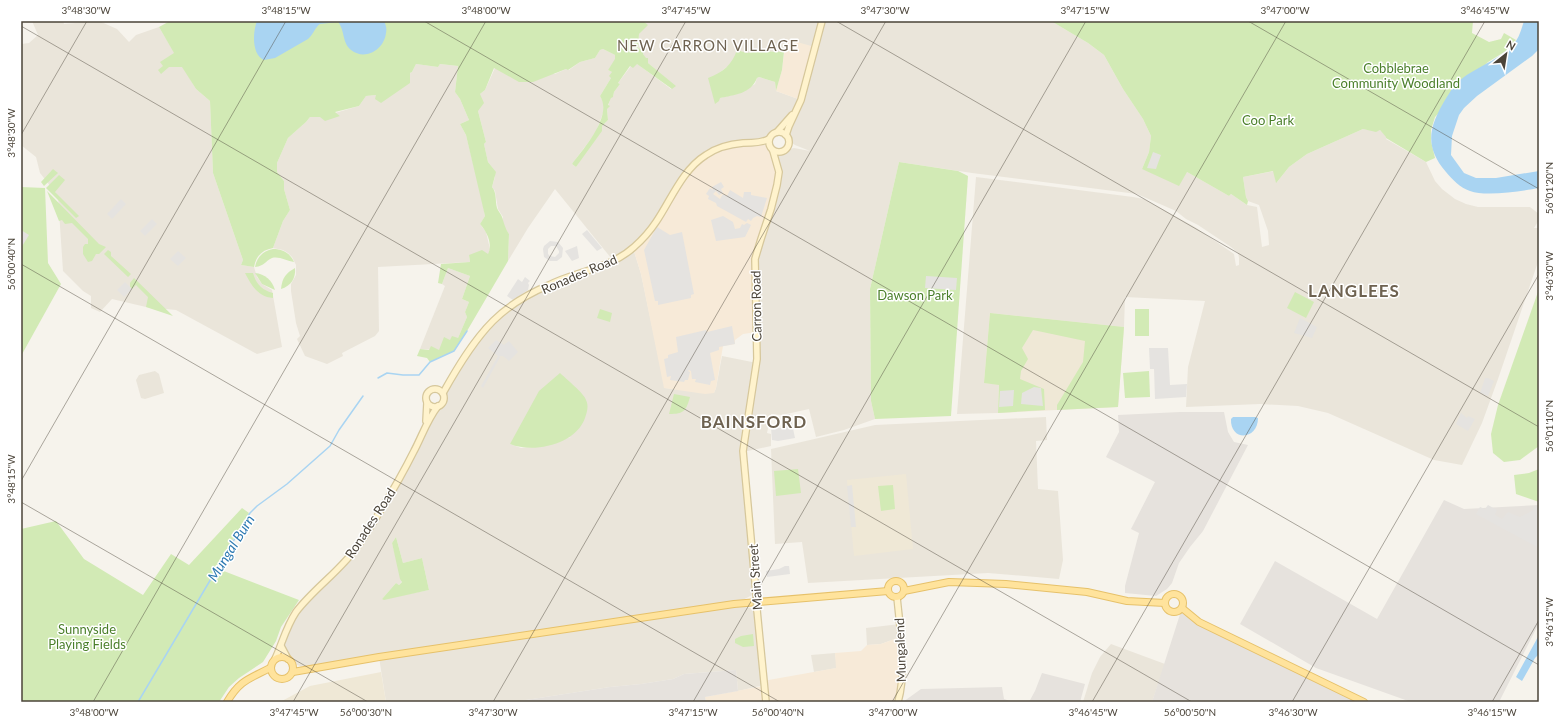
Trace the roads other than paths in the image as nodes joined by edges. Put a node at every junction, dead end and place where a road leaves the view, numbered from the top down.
1 (822, 21) edge
2 (796, 112) junction
3 (777, 132) junction
4 (786, 135) junction
5 (769, 139) junction
6 (762, 143) junction
7 (774, 150) junction
8 (440, 391) junction
9 (427, 403) junction
10 (438, 406) junction
11 (423, 431) junction
12 (743, 452) joint
13 (888, 591) junction
14 (904, 591) junction
15 (897, 597) junction
16 (1165, 603) junction
17 (1182, 608) junction
18 (281, 646) junction
19 (275, 659) junction
20 (290, 661) junction
21 (270, 668) junction
22 (308, 669) junction
23 (293, 672) junction
24 (257, 674) junction
25 (273, 676) junction
26 (227, 702) edge
27 (766, 702) edge
28 (898, 702) edge
29 (1364, 702) edge

1 - 2 main road
2 - 3 main road
2 - 4 main road
3 - 4 main road
3 - 5 main road
4 - 7 main road
5 - 6 main road
5 - 7 main road
6 - 7 main road
6 - 8 main road, Ronades Road
7 - 12 main road, Carron Road
8 - 9 main road
8 - 10 main road
9 - 10 main road
9 - 11 main road, Ronades Road
10 - 11 main road, Ronades Road
11 - 18 main road, Ronades Road
12 - 27 main road, Main Street, bridge
13 - 14 main road
13 - 15 main road
13 - 22 main road
14 - 15 main road
14 - 16 main road
15 - 28 main road, Mungalend
16 - 17 main road
16 - 17 main road
17 - 29 main road
18 - 19 main road, Ronades Road
18 - 20 main road
19 - 20 main road
19 - 21 main road
20 - 22 main road
20 - 23 main road
21 - 24 main road
21 - 25 main road
22 - 23 main road
23 - 25 main road
24 - 25 main road
24 - 26 main road

